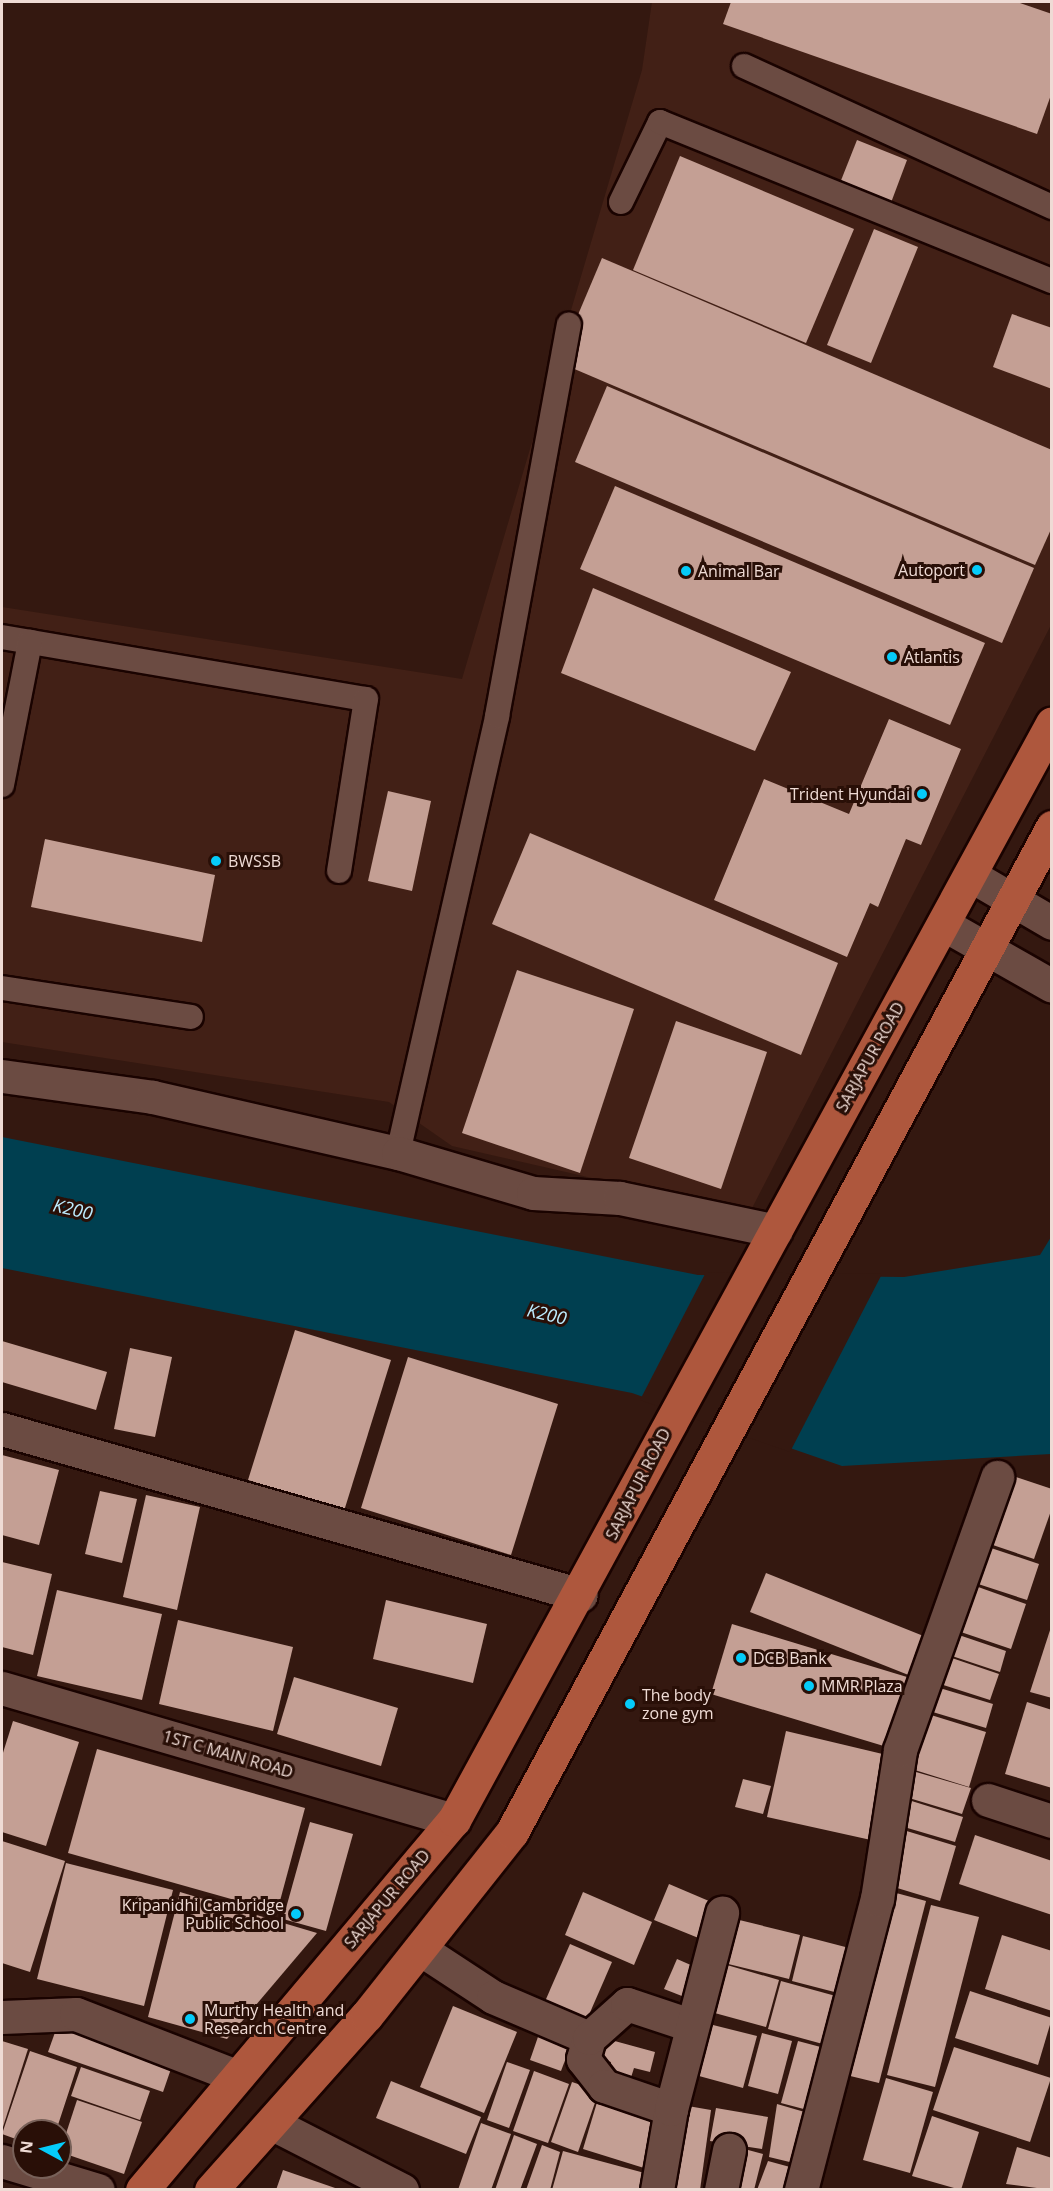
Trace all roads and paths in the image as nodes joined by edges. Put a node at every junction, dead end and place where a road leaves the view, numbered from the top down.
1 (744, 66) dead end
2 (621, 201) dead end
3 (1052, 207) edge
4 (1052, 281) edge
5 (569, 325) dead end
6 (2, 637) edge
7 (30, 642) junction
8 (1052, 723) edge
9 (2, 785) edge
10 (1052, 827) edge
11 (339, 871) dead end
12 (970, 874) junction
13 (1013, 900) junction
14 (1052, 923) edge
15 (943, 924) junction
16 (987, 948) junction
17 (1052, 986) edge
18 (2, 988) edge
19 (191, 1017) dead end
20 (2, 1076) edge
21 (398, 1153) junction
22 (771, 1241) junction
23 (2, 1429) edge
24 (997, 1477) dead end
25 (581, 1595) junction
26 (2, 1688) edge
27 (987, 1800) dead end
28 (454, 1820) junction
29 (1052, 1821) edge
30 (722, 1913) dead end
31 (420, 1948) junction
32 (2, 2017) edge
33 (690, 2025) junction
34 (589, 2038) junction
35 (236, 2076) junction
36 (671, 2109) junction
37 (273, 2124) junction
38 (729, 2150) dead end
39 (2, 2161) edge
40 (98, 2190) edge
41 (142, 2190) edge
42 (211, 2190) edge
43 (402, 2190) edge
44 (657, 2190) edge
45 (721, 2190) edge
46 (801, 2190) edge

1 - 3 lane
2 - 4 lane
5 - 21 lane
6 - 7 lane
7 - 9 lane
7 - 11 lane
8 - 12 main road, SARJAPUR ROAD
10 - 13 main road
12 - 13 street
12 - 15 main road, SARJAPUR ROAD
13 - 14 street
13 - 16 main road
15 - 16 street
15 - 22 main road, SARJAPUR ROAD
16 - 17 street
16 - 31 main road
18 - 19 lane
20 - 21 street
21 - 22 street
22 - 25 main road, SARJAPUR ROAD
23 - 25 street
24 - 46 street
25 - 28 main road, SARJAPUR ROAD
26 - 28 street, 1ST C MAIN ROAD
27 - 29 street
28 - 35 main road, SARJAPUR ROAD
30 - 33 street
31 - 34 street
31 - 37 main road
32 - 35 street
33 - 34 street
33 - 36 street
34 - 36 street
35 - 41 main road, SARJAPUR ROAD
36 - 44 street
37 - 42 main road
37 - 43 street
38 - 45 street
39 - 40 street

